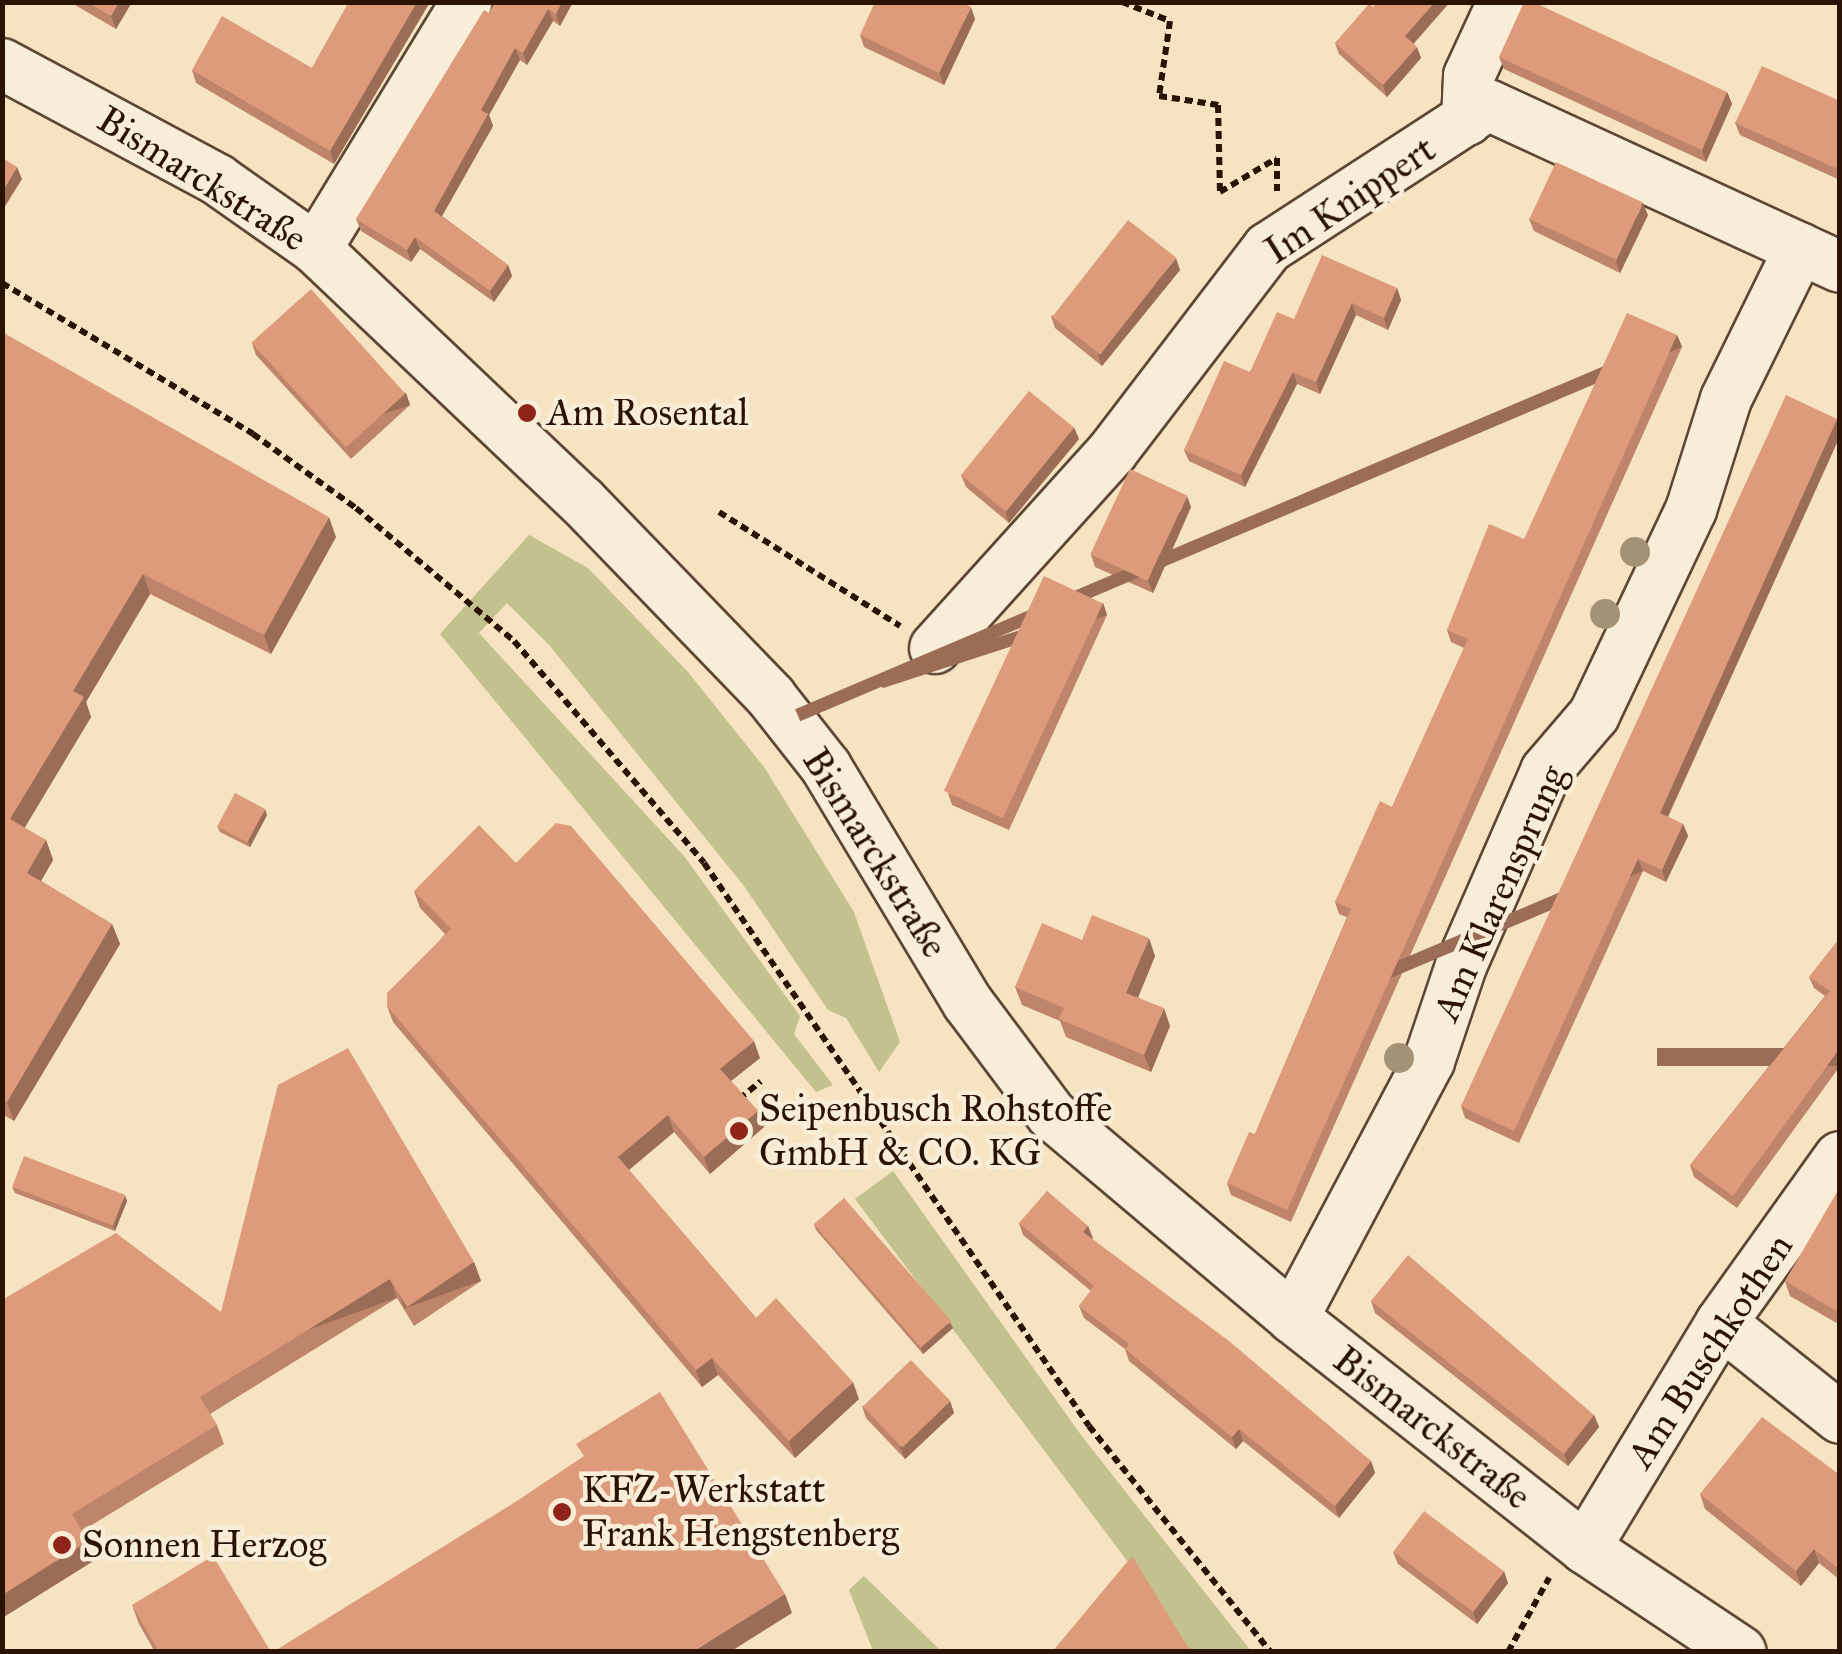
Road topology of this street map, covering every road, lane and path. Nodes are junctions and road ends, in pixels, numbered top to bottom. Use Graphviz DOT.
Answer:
graph roads {
  1 [pos="467,2"];
  2 [pos="1122,2"];
  3 [pos="1503,2"];
  4 [pos="2,64"];
  5 [pos="1467,120"];
  6 [pos="1297,230"];
  7 [pos="316,249"];
  8 [pos="1820,258"];
  9 [pos="2,283"];
  10 [pos="719,512"];
  11 [pos="935,648"];
  12 [pos="761,1081"];
  13 [pos="738,1099"];
  14 [pos="1840,1157"];
  15 [pos="1292,1318"];
  16 [pos="1721,1323"];
  17 [pos="1840,1418"];
  18 [pos="1569,1559"];
  19 [pos="1271,1652"];
  20 [pos="1508,1652"];
  21 [pos="1741,1652"];
  1 -- 7 [label="street"];
  2 -- 6 [label="path"];
  3 -- 5 [label="street"];
  4 -- 7 [label="street, Bismarckstraße"];
  5 -- 6 [label="street, Im Knippert"];
  5 -- 8 [label="street, Im Knippert"];
  6 -- 11 [label="street, Im Knippert"];
  7 -- 15 [label="street, Bismarckstraße"];
  8 -- 15 [label="street, Am Klarensprung"];
  9 -- 19 [label="path"];
  10 -- 11 [label="path"];
  12 -- 13 [label="path"];
  14 -- 16 [label="street, Am Buschkothen"];
  15 -- 18 [label="street, Bismarckstraße"];
  16 -- 17 [label="street"];
  16 -- 18 [label="street, Am Buschkothen"];
  18 -- 20 [label="path"];
  18 -- 21 [label="street, Bismarckstraße"];
}
